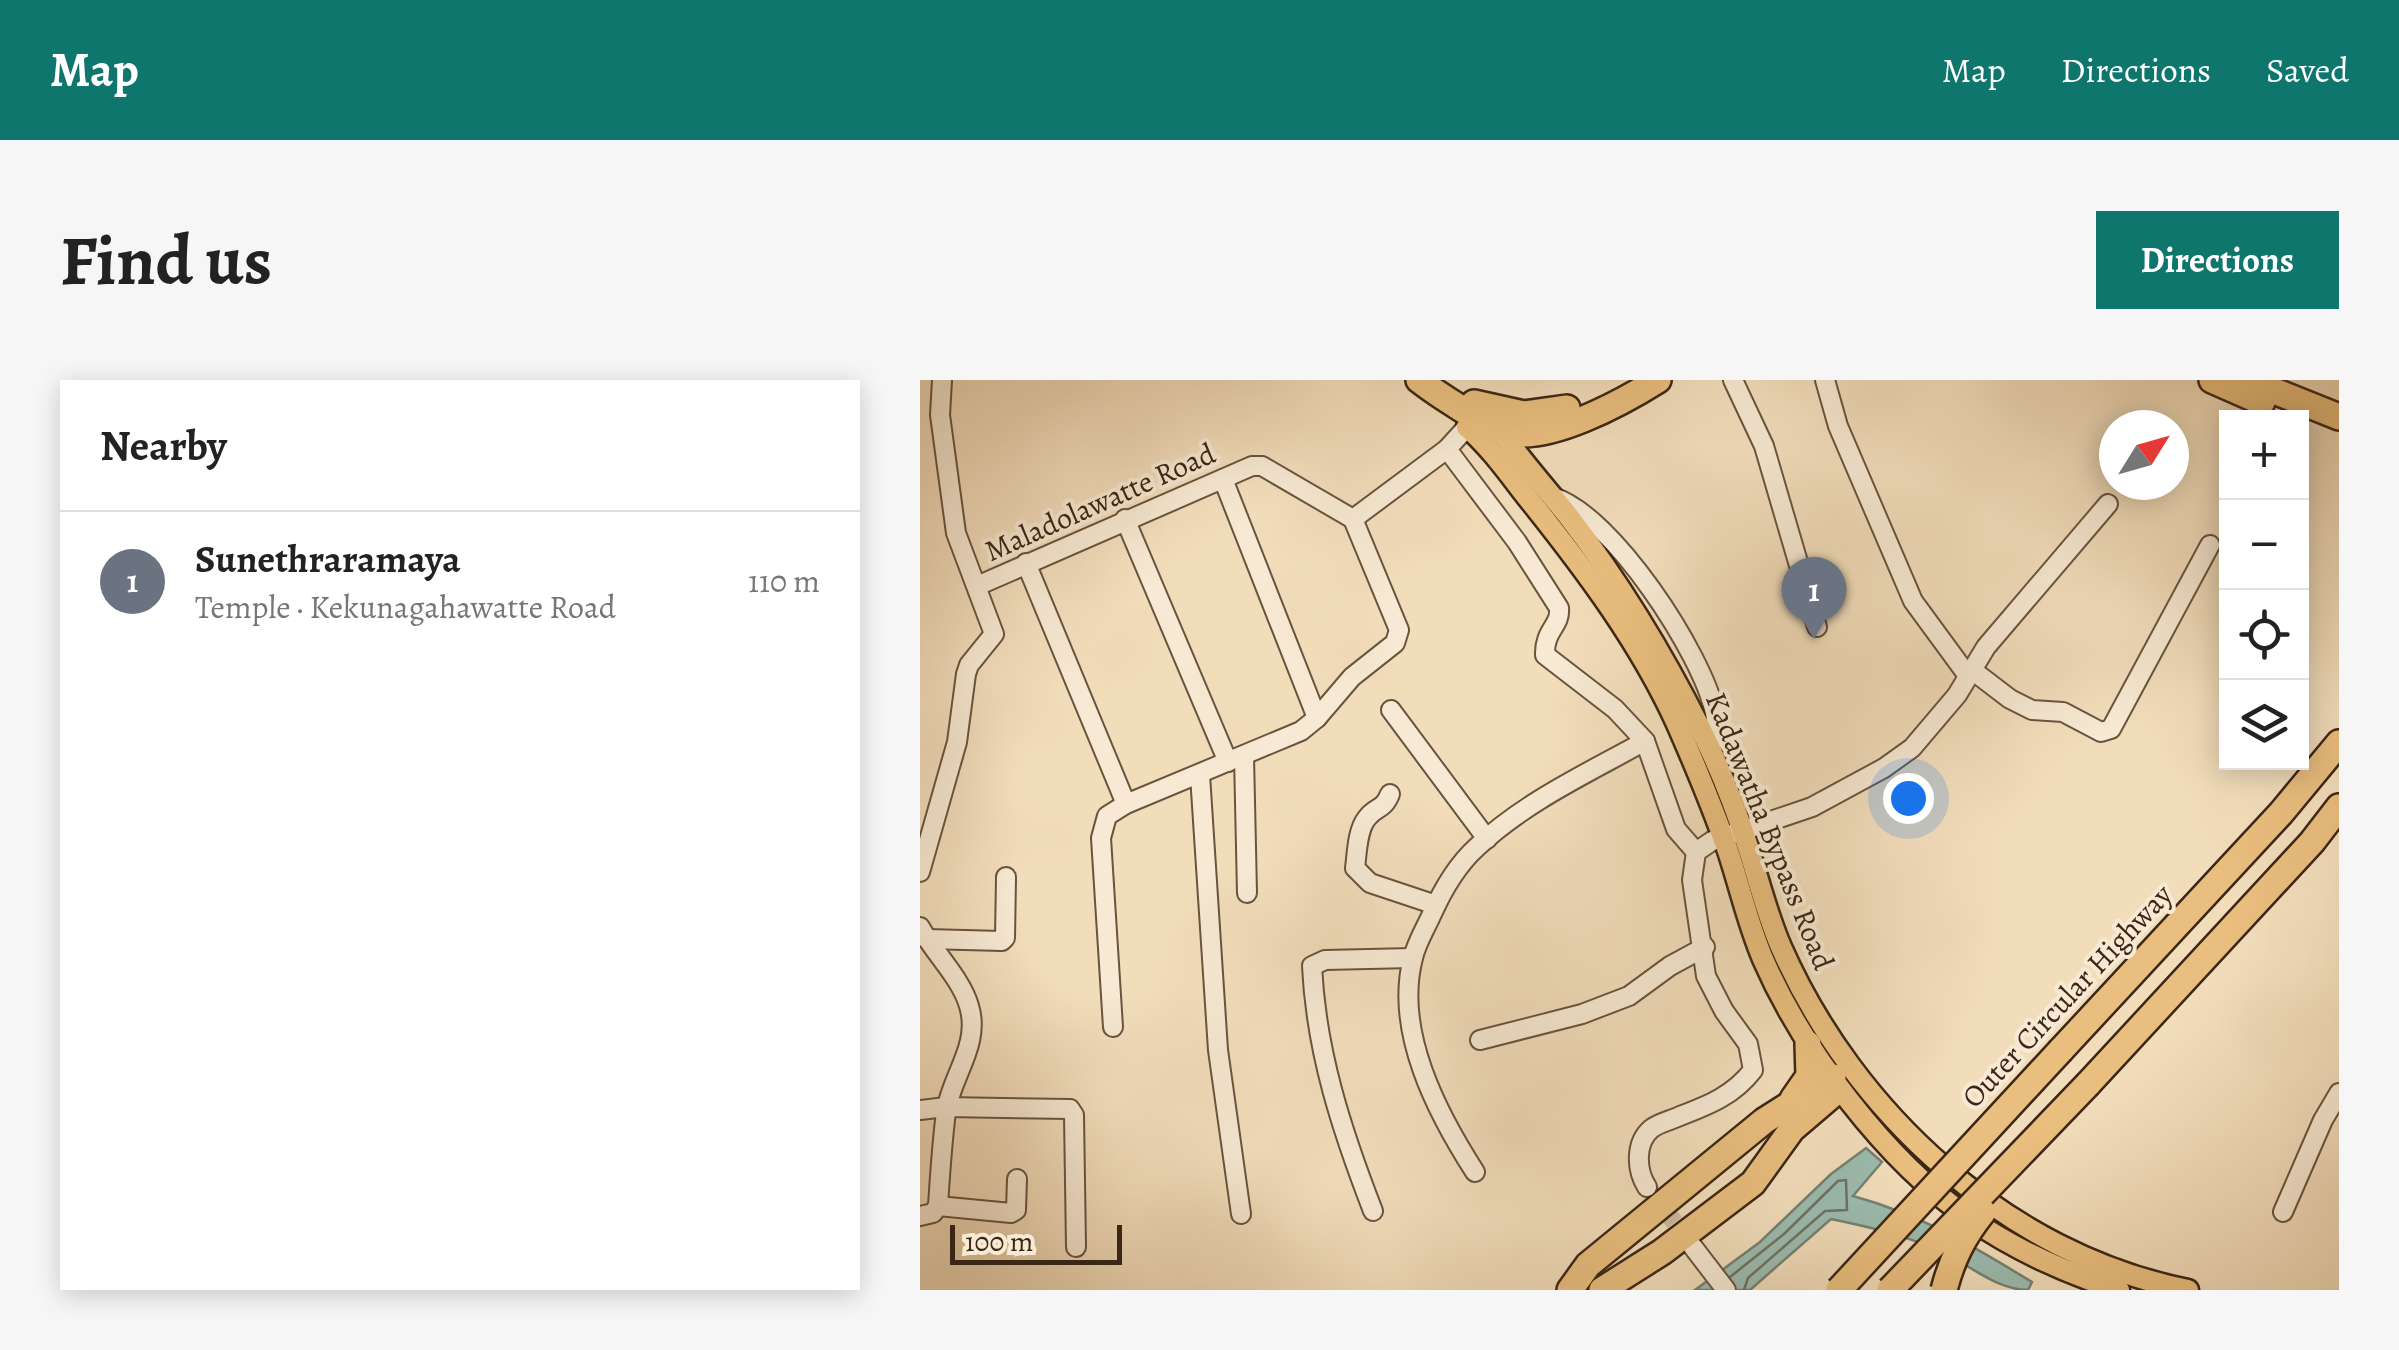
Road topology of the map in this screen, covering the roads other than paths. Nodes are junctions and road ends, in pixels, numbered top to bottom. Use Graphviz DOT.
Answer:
graph roads {
  1 [pos="942,380"];
  2 [pos="1399,380"];
  3 [pos="1419,380"];
  4 [pos="1434,380"];
  5 [pos="1631,380"];
  6 [pos="1658,380"];
  7 [pos="1733,380"];
  8 [pos="1825,380"];
  9 [pos="2212,380"];
  10 [pos="2247,380"];
  11 [pos="2281,410"];
  12 [pos="1524,414"];
  13 [pos="2309,418"];
  14 [pos="2338,419"];
  15 [pos="1467,427"];
  16 [pos="1498,428"];
  17 [pos="1548,429"];
  18 [pos="1447,449"];
  19 [pos="1496,458"];
  20 [pos="1532,471"];
  21 [pos="1222,479"];
  22 [pos="2108,504"];
  23 [pos="1353,518"];
  24 [pos="1124,520"];
  25 [pos="2210,545"];
  26 [pos="1026,563"];
  27 [pos="977,586"];
  28 [pos="1817,627"];
  29 [pos="1970,673"];
  30 [pos="1391,710"];
  31 [pos="1318,718"];
  32 [pos="1645,742"];
  33 [pos="2339,742"];
  34 [pos="1236,759"];
  35 [pos="1200,775"];
  36 [pos="1390,794"];
  37 [pos="1126,804"];
  38 [pos="2339,807"];
  39 [pos="1733,834"];
  40 [pos="1487,840"];
  41 [pos="1696,852"];
  42 [pos="920,872"];
  43 [pos="1006,876"];
  44 [pos="1248,893"];
  45 [pos="1436,905"];
  46 [pos="923,933"];
  47 [pos="1704,947"];
  48 [pos="1412,958"];
  49 [pos="1113,1026"];
  50 [pos="1480,1040"];
  51 [pos="1808,1044"];
  52 [pos="1844,1076"];
  53 [pos="2088,1084"];
  54 [pos="2339,1093"];
  55 [pos="1790,1103"];
  56 [pos="946,1106"];
  57 [pos="920,1110"];
  58 [pos="1474,1172"];
  59 [pos="1016,1179"];
  60 [pos="1647,1187"];
  61 [pos="938,1206"];
  62 [pos="1374,1211"];
  63 [pos="2283,1212"];
  64 [pos="1241,1214"];
  65 [pos="920,1216"];
  66 [pos="1694,1246"];
  67 [pos="1076,1247"];
  68 [pos="1841,1286"];
  69 [pos="1570,1290"];
  70 [pos="1602,1290"];
  71 [pos="1726,1290"];
  72 [pos="1890,1290"];
  73 [pos="1944,1290"];
  74 [pos="2119,1290"];
  75 [pos="2188,1290"];
  1 -- 27 [label="street"];
  2 -- 15 [label="highway"];
  3 -- 16 [label="highway"];
  4 -- 12 [label="highway"];
  5 -- 12 [label="highway"];
  6 -- 17 [label="highway"];
  7 -- 28 [label="street"];
  8 -- 29 [label="street"];
  9 -- 11 [label="highway"];
  10 -- 14 [label="highway"];
  12 -- 16 [label="highway"];
  13 -- 14 [label="highway"];
  15 -- 16 [label="highway"];
  15 -- 18 [label="street"];
  15 -- 19 [label="main road, Kadawatha Bypass Road"];
  16 -- 17 [label="highway"];
  16 -- 19 [label="main road"];
  16 -- 20 [label="main road, Kadawatha Bypass Road"];
  17 -- 20 [label="main road"];
  18 -- 23 [label="street"];
  18 -- 32 [label="street"];
  19 -- 39 [label="main road, Kadawatha Bypass Road"];
  20 -- 39 [label="main road, Kadawatha Bypass Road"];
  21 -- 23 [label="street, Maladolawatte Road"];
  21 -- 24 [label="street, Maladolawatte Road"];
  21 -- 31 [label="street"];
  22 -- 29 [label="street"];
  23 -- 31 [label="street"];
  24 -- 26 [label="street, Maladolawatte Road"];
  24 -- 34 [label="street"];
  25 -- 29 [label="street"];
  26 -- 27 [label="street, Maladolawatte Road"];
  26 -- 37 [label="street"];
  27 -- 42 [label="street"];
  29 -- 39 [label="street"];
  30 -- 40 [label="street"];
  31 -- 34 [label="street"];
  32 -- 40 [label="street"];
  32 -- 41 [label="street"];
  33 -- 68 [label="highway, Outer Circular Highway, bridge"];
  34 -- 35 [label="street"];
  34 -- 44 [label="street"];
  35 -- 37 [label="street"];
  35 -- 64 [label="street"];
  36 -- 45 [label="street"];
  37 -- 49 [label="street"];
  38 -- 53 [label="highway"];
  39 -- 41 [label="street"];
  39 -- 51 [label="main road, Kadawatha Bypass Road"];
  39 -- 52 [label="main road, Kadawatha Bypass Road"];
  40 -- 45 [label="street"];
  41 -- 47 [label="street"];
  43 -- 46 [label="street"];
  45 -- 48 [label="street"];
  46 -- 56 [label="street"];
  47 -- 50 [label="street"];
  47 -- 60 [label="street"];
  48 -- 58 [label="street"];
  48 -- 62 [label="street"];
  51 -- 52 [label="main road, Kadawatha Bypass Road"];
  51 -- 55 [label="highway"];
  52 -- 55 [label="highway"];
  52 -- 70 [label="highway"];
  52 -- 74 [label="main road, Kadawatha Bypass Road"];
  52 -- 75 [label="main road, Kadawatha Bypass Road"];
  53 -- 72 [label="highway, bridge"];
  53 -- 73 [label="highway, bridge"];
  54 -- 63 [label="street"];
  55 -- 69 [label="highway"];
  56 -- 57 [label="street"];
  56 -- 61 [label="street"];
  56 -- 67 [label="street"];
  59 -- 61 [label="street"];
  61 -- 65 [label="street"];
  66 -- 71 [label="street"];
}
